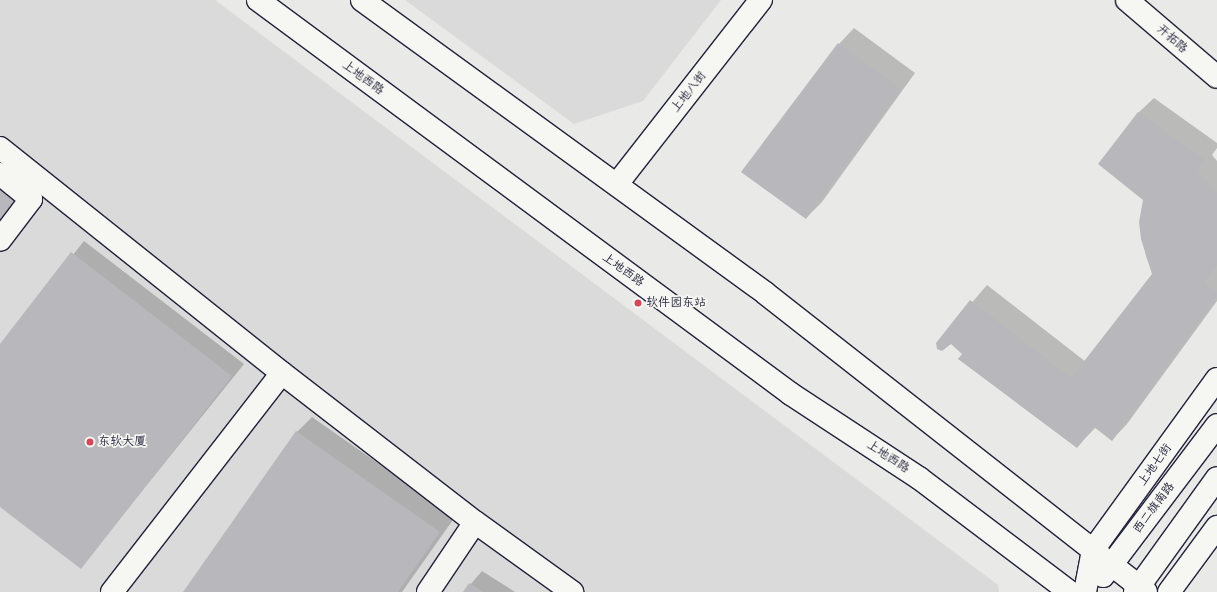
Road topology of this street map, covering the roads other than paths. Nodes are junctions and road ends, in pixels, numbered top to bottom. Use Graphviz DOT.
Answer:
graph roads {
  1 [pos="258,0"];
  2 [pos="362,0"];
  3 [pos="761,0"];
  4 [pos="1129,1"];
  5 [pos="1217,77"];
  6 [pos="0,148"];
  7 [pos="0,174"];
  8 [pos="617,184"];
  9 [pos="0,240"];
  10 [pos="282,373"];
  11 [pos="1217,379"];
  12 [pos="1217,425"];
  13 [pos="1217,478"];
  14 [pos="475,522"];
  15 [pos="1217,527"];
  16 [pos="1093,550"];
  17 [pos="1111,565"];
  18 [pos="1140,590"];
  19 [pos="112,592"];
  20 [pos="428,592"];
  21 [pos="572,592"];
  22 [pos="1070,592"];
  23 [pos="1085,592"];
  24 [pos="1091,592"];
  25 [pos="1169,592"];
  1 -- 22 [label="main road, 上地西路"];
  2 -- 8 [label="main road"];
  3 -- 8 [label="main road, 上地八街"];
  4 -- 5 [label="main road, 开拓路"];
  6 -- 10 [label="main road"];
  7 -- 9 [label="main road"];
  8 -- 16 [label="main road"];
  10 -- 14 [label="main road"];
  10 -- 19 [label="main road"];
  11 -- 16 [label="main road, 上地七街"];
  12 -- 17 [label="main road, 西二旗南路"];
  13 -- 18 [label="main road"];
  14 -- 20 [label="main road"];
  14 -- 21 [label="main road"];
  15 -- 25 [label="main road"];
  16 -- 17 [label="main road"];
  16 -- 23 [label="main road"];
  17 -- 18 [label="main road"];
  17 -- 24 [label="main road, 西二旗南路"];
}
